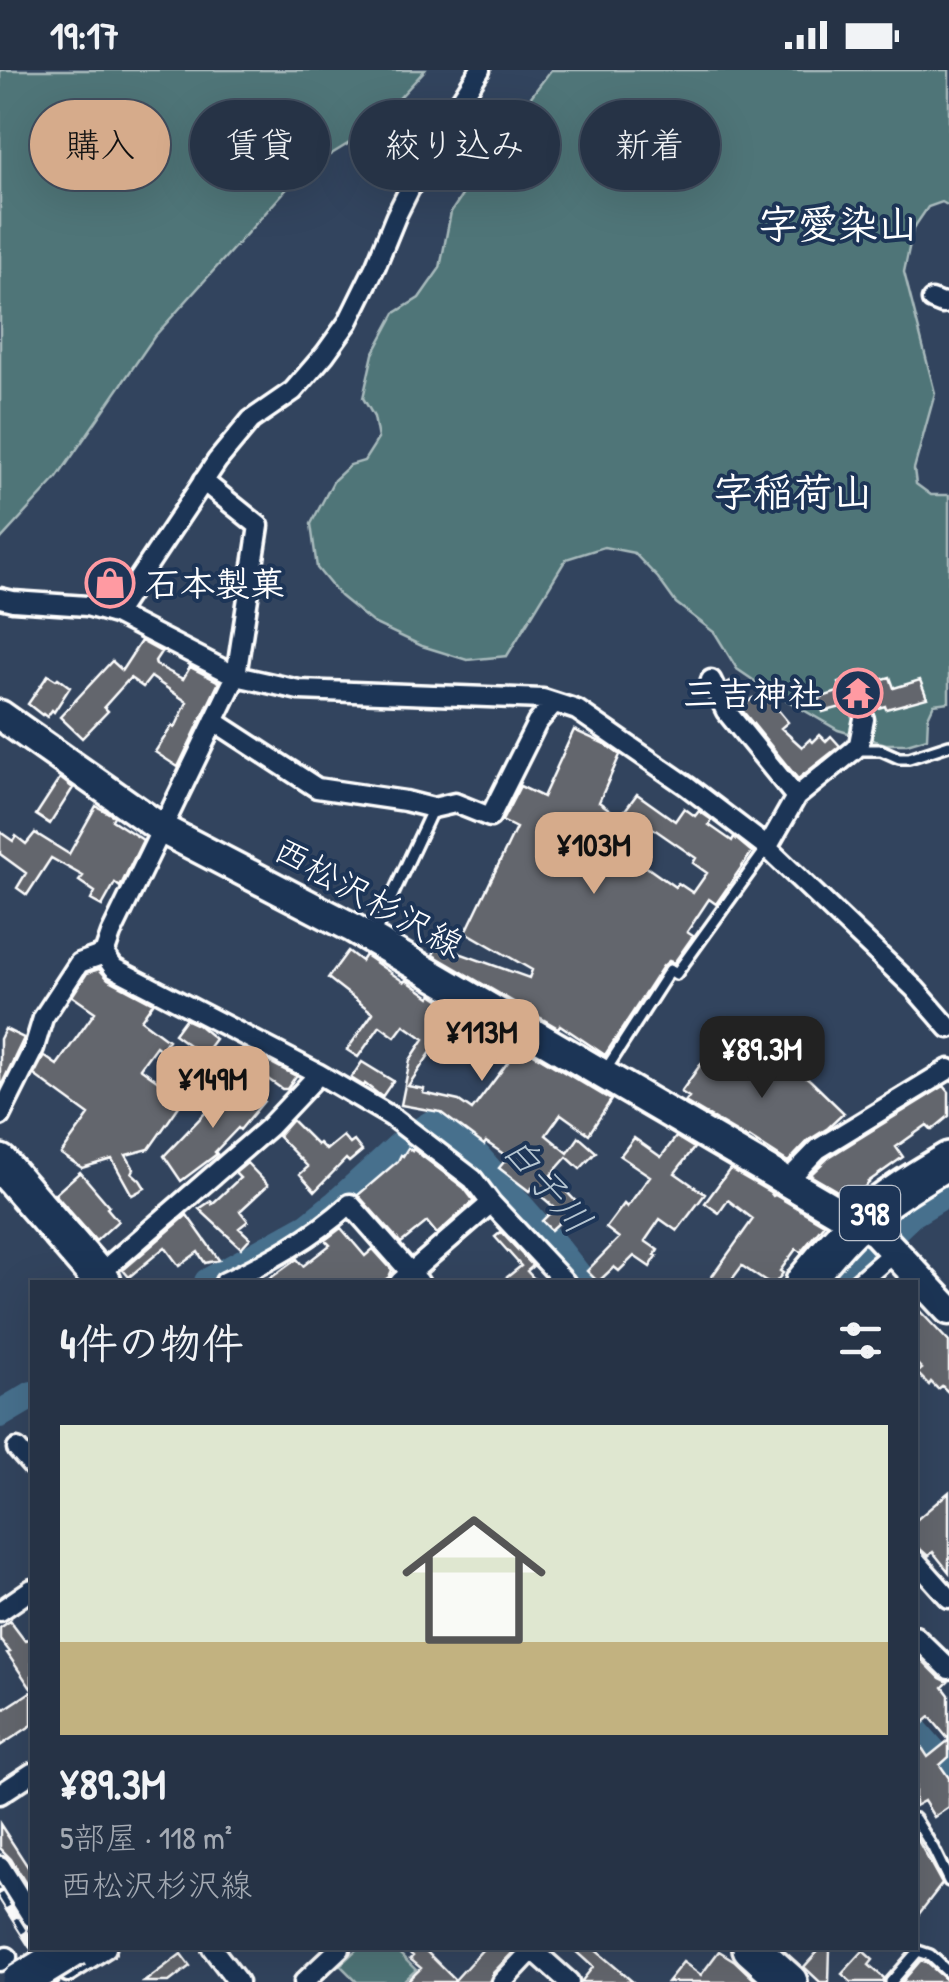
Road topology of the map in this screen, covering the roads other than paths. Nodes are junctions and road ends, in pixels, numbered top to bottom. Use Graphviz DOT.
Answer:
graph roads {
  1 [pos="480,70"];
  2 [pos="203,481"];
  3 [pos="0,598"];
  4 [pos="114,614"];
  5 [pos="236,676"];
  6 [pos="712,680"];
  7 [pos="554,703"];
  8 [pos="0,715"];
  9 [pos="864,719"];
  10 [pos="214,722"];
  11 [pos="949,745"];
  12 [pos="854,750"];
  13 [pos="796,797"];
  14 [pos="433,808"];
  15 [pos="162,829"];
  16 [pos="766,848"];
  17 [pos="372,939"];
  18 [pos="104,954"];
  19 [pos="949,1028"];
  20 [pos="949,1069"];
  21 [pos="604,1073"];
  22 [pos="319,1074"];
  23 [pos="0,1116"];
  24 [pos="949,1160"];
  25 [pos="2,1170"];
  26 [pos="787,1181"];
  27 [pos="491,1202"];
  28 [pos="880,1238"];
  29 [pos="100,1279"];
  30 [pos="410,1279"];
  31 [pos="228,1280"];
  32 [pos="562,1280"];
  33 [pos="806,1280"];
  34 [pos="860,1280"];
  35 [pos="949,1310"];
  36 [pos="17,1449"];
  37 [pos="30,1464"];
  38 [pos="918,1563"];
  39 [pos="30,1590"];
  40 [pos="949,1598"];
  41 [pos="0,1612"];
  42 [pos="918,1639"];
  43 [pos="949,1669"];
  44 [pos="30,1774"];
  45 [pos="0,1794"];
  46 [pos="918,1825"];
  47 [pos="0,1866"];
  48 [pos="949,1881"];
  49 [pos="30,1913"];
  50 [pos="102,1950"];
  51 [pos="214,1950"];
  52 [pos="338,1950"];
  53 [pos="531,1950"];
  54 [pos="535,1950"];
  55 [pos="753,1950"];
  56 [pos="9,1967"];
  57 [pos="72,1967"];
  58 [pos="949,1973"];
  59 [pos="238,1982"];
  60 [pos="304,1982"];
  61 [pos="502,1982"];
  62 [pos="569,1982"];
  63 [pos="789,1982"];
  64 [pos="891,1982"];
  1 -- 2 [label="street"];
  2 -- 4 [label="street"];
  2 -- 5 [label="street"];
  3 -- 4 [label="street"];
  4 -- 5 [label="street"];
  5 -- 7 [label="street"];
  5 -- 10 [label="street"];
  6 -- 13 [label="street"];
  7 -- 14 [label="street"];
  7 -- 16 [label="street"];
  8 -- 15 [label="main road, 西松沢杉沢線"];
  9 -- 12 [label="street"];
  10 -- 14 [label="street"];
  10 -- 15 [label="street"];
  11 -- 12 [label="lane"];
  12 -- 13 [label="street"];
  13 -- 16 [label="street"];
  14 -- 17 [label="lane"];
  15 -- 17 [label="main road, 西松沢杉沢線"];
  15 -- 18 [label="street"];
  16 -- 19 [label="street"];
  16 -- 21 [label="lane"];
  17 -- 21 [label="main road, 西松沢杉沢線"];
  18 -- 22 [label="street"];
  18 -- 23 [label="street"];
  20 -- 26 [label="street"];
  21 -- 26 [label="main road, 西松沢杉沢線"];
  22 -- 27 [label="street"];
  22 -- 29 [label="street"];
  24 -- 28 [label="highway, 398"];
  25 -- 29 [label="highway"];
  26 -- 28 [label="main road, 西松沢杉沢線"];
  27 -- 30 [label="street"];
  27 -- 32 [label="street"];
  28 -- 33 [label="highway, 398"];
  28 -- 34 [label="street"];
  28 -- 35 [label="main road, 西松沢杉沢線"];
  30 -- 31 [label="street"];
  36 -- 37 [label="street"];
  38 -- 40 [label="street"];
  39 -- 41 [label="street"];
  42 -- 43 [label="street"];
  44 -- 45 [label="street"];
  46 -- 48 [label="lane"];
  47 -- 49 [label="street"];
  50 -- 57 [label="street"];
  51 -- 59 [label="street"];
  52 -- 60 [label="street"];
  53 -- 61 [label="street"];
  54 -- 62 [label="street"];
  55 -- 63 [label="highway"];
  56 -- 57 [label="highway, bridge"];
  58 -- 64 [label="lane"];
}
